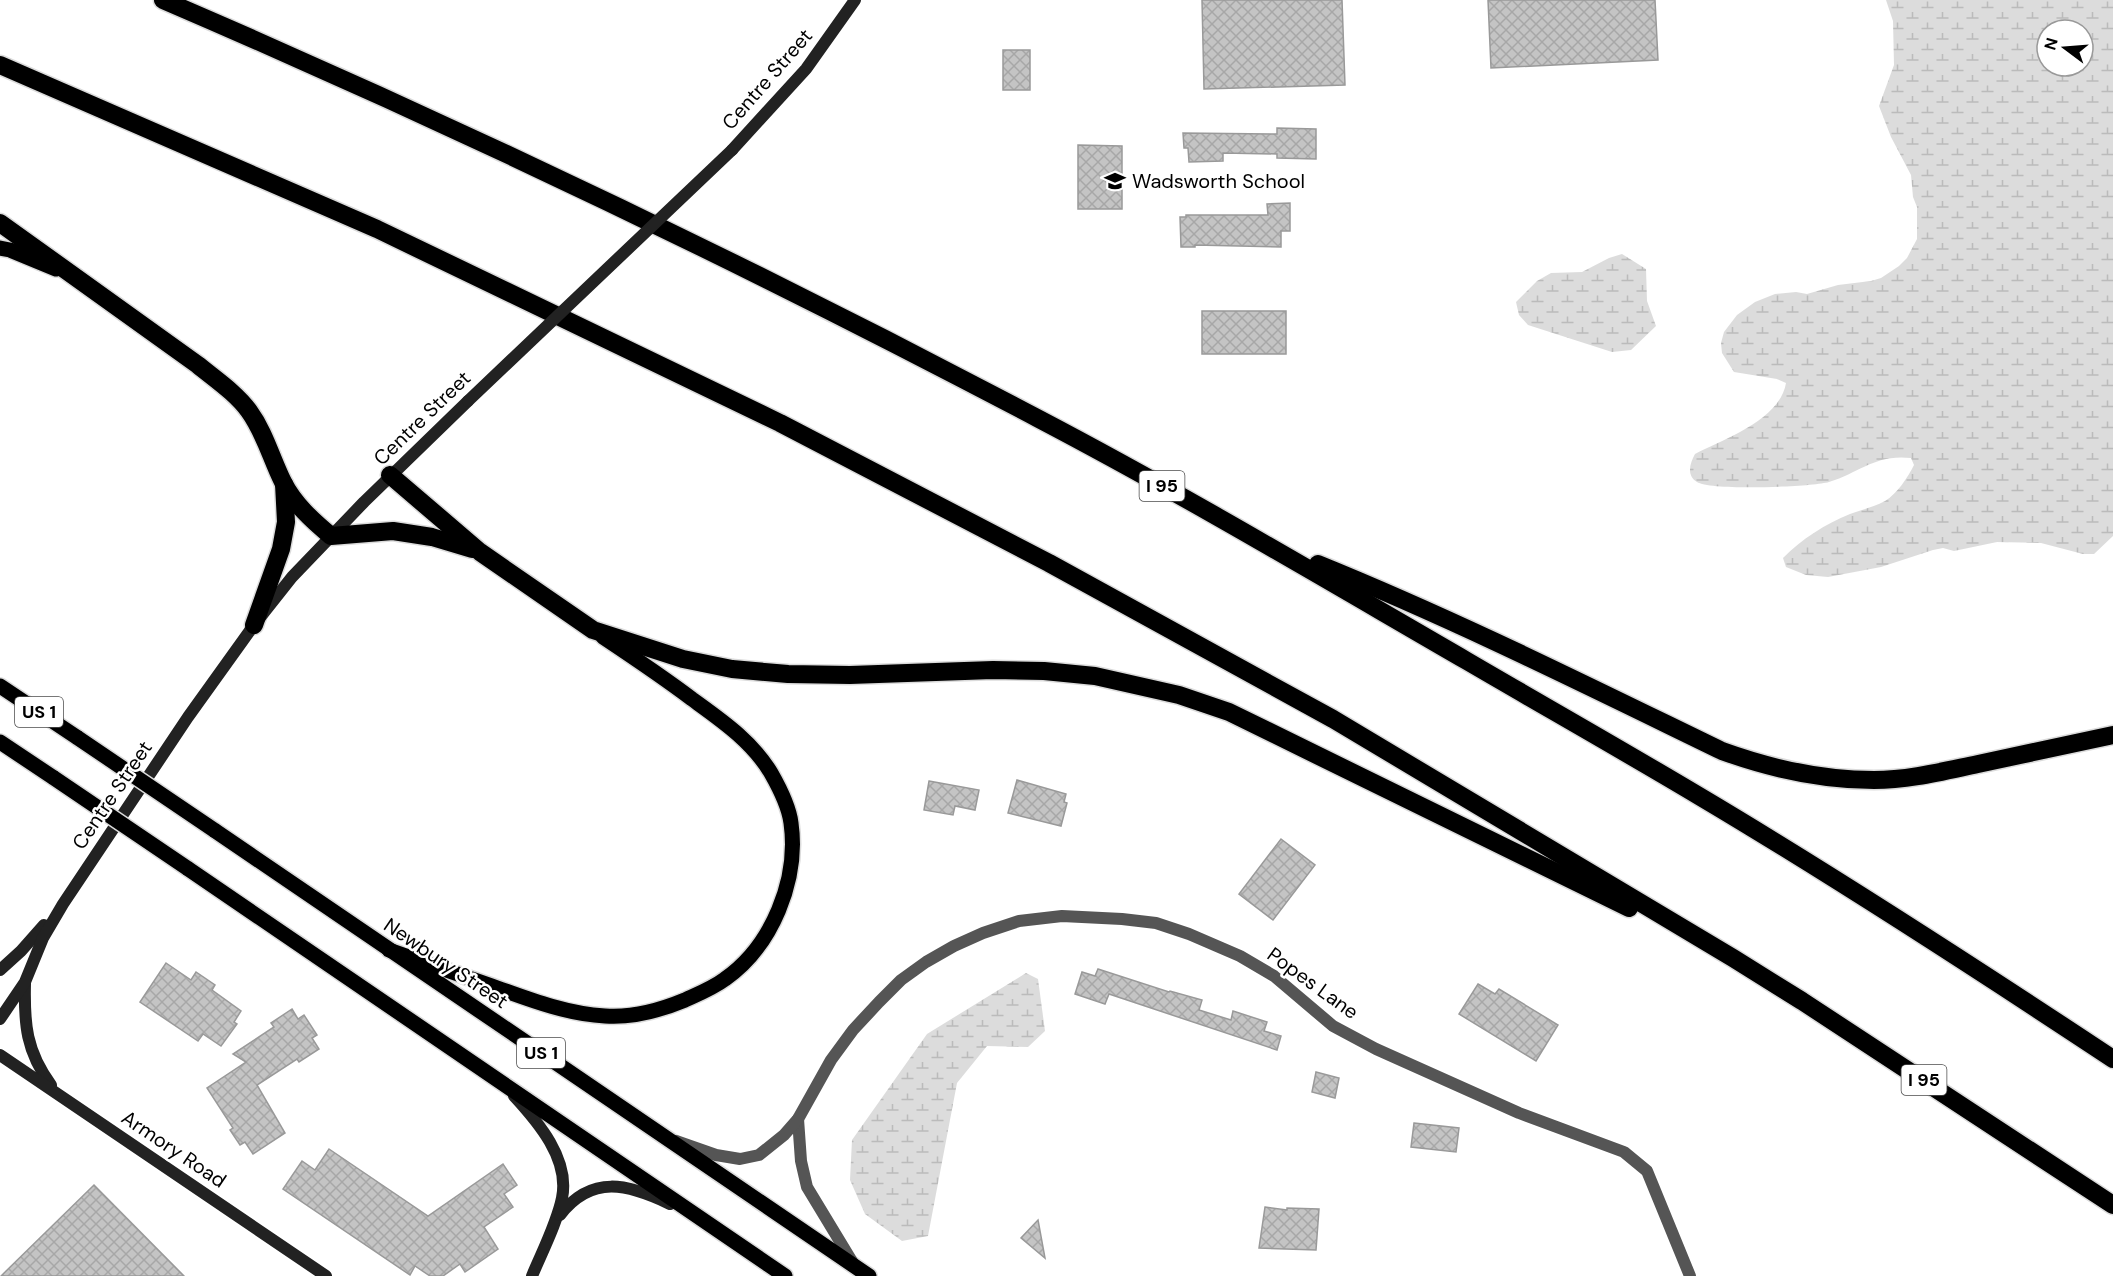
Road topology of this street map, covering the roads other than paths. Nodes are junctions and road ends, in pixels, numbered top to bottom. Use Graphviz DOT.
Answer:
graph roads {
  1 [pos="163,0"];
  2 [pos="855,0"];
  3 [pos="0,65"];
  4 [pos="0,223"];
  5 [pos="0,248"];
  6 [pos="71,275"];
  7 [pos="390,475"];
  8 [pos="284,484"];
  9 [pos="331,536"];
  10 [pos="1255,538"];
  11 [pos="480,552"];
  12 [pos="254,625"];
  13 [pos="593,630"];
  14 [pos="0,686"];
  15 [pos="2113,735"];
  16 [pos="0,742"];
  17 [pos="63,904"];
  18 [pos="389,950"];
  19 [pos="1733,958"];
  20 [pos="0,970"];
  21 [pos="25,982"];
  22 [pos="0,1019"];
  23 [pos="0,1055"];
  24 [pos="2113,1059"];
  25 [pos="506,1086"];
  26 [pos="57,1094"];
  27 [pos="798,1119"];
  28 [pos="666,1138"];
  29 [pos="2113,1205"];
  30 [pos="701,1218"];
  31 [pos="552,1226"];
  32 [pos="862,1272"];
  33 [pos="533,1273"];
  34 [pos="326,1276"];
  35 [pos="785,1276"];
  36 [pos="1690,1276"];
  1 -- 10 [label="highway, I 95"];
  2 -- 7 [label="main road, Centre Street, bridge"];
  3 -- 19 [label="highway, I 95"];
  4 -- 6 [label="highway"];
  5 -- 6 [label="main road"];
  6 -- 8 [label="highway"];
  7 -- 9 [label="main road, Centre Street"];
  7 -- 11 [label="highway"];
  8 -- 9 [label="highway"];
  8 -- 12 [label="highway"];
  9 -- 11 [label="highway"];
  9 -- 12 [label="main road, Centre Street"];
  10 -- 15 [label="highway"];
  10 -- 24 [label="highway, I 95"];
  11 -- 13 [label="highway"];
  12 -- 17 [label="main road, Centre Street"];
  13 -- 18 [label="main road"];
  13 -- 19 [label="highway"];
  14 -- 18 [label="main road, Newbury Street / US 1, bridge"];
  16 -- 25 [label="main road, US 1, bridge"];
  17 -- 20 [label="main road, Centre Street"];
  17 -- 21 [label="main road, Centre Street"];
  18 -- 28 [label="main road, Newbury Street / US 1"];
  19 -- 29 [label="highway, I 95"];
  21 -- 22 [label="main road, Centre Street"];
  21 -- 26 [label="main road"];
  23 -- 26 [label="main road, Armory Road"];
  25 -- 30 [label="main road, US 1"];
  25 -- 31 [label="main road"];
  26 -- 34 [label="main road, Armory Road"];
  27 -- 28 [label="street, Popes Lane"];
  27 -- 32 [label="street"];
  27 -- 36 [label="street, Popes Lane"];
  28 -- 32 [label="main road, Newbury Street / US 1"];
  30 -- 31 [label="main road"];
  30 -- 35 [label="main road, US 1"];
  31 -- 33 [label="main road"];
}
